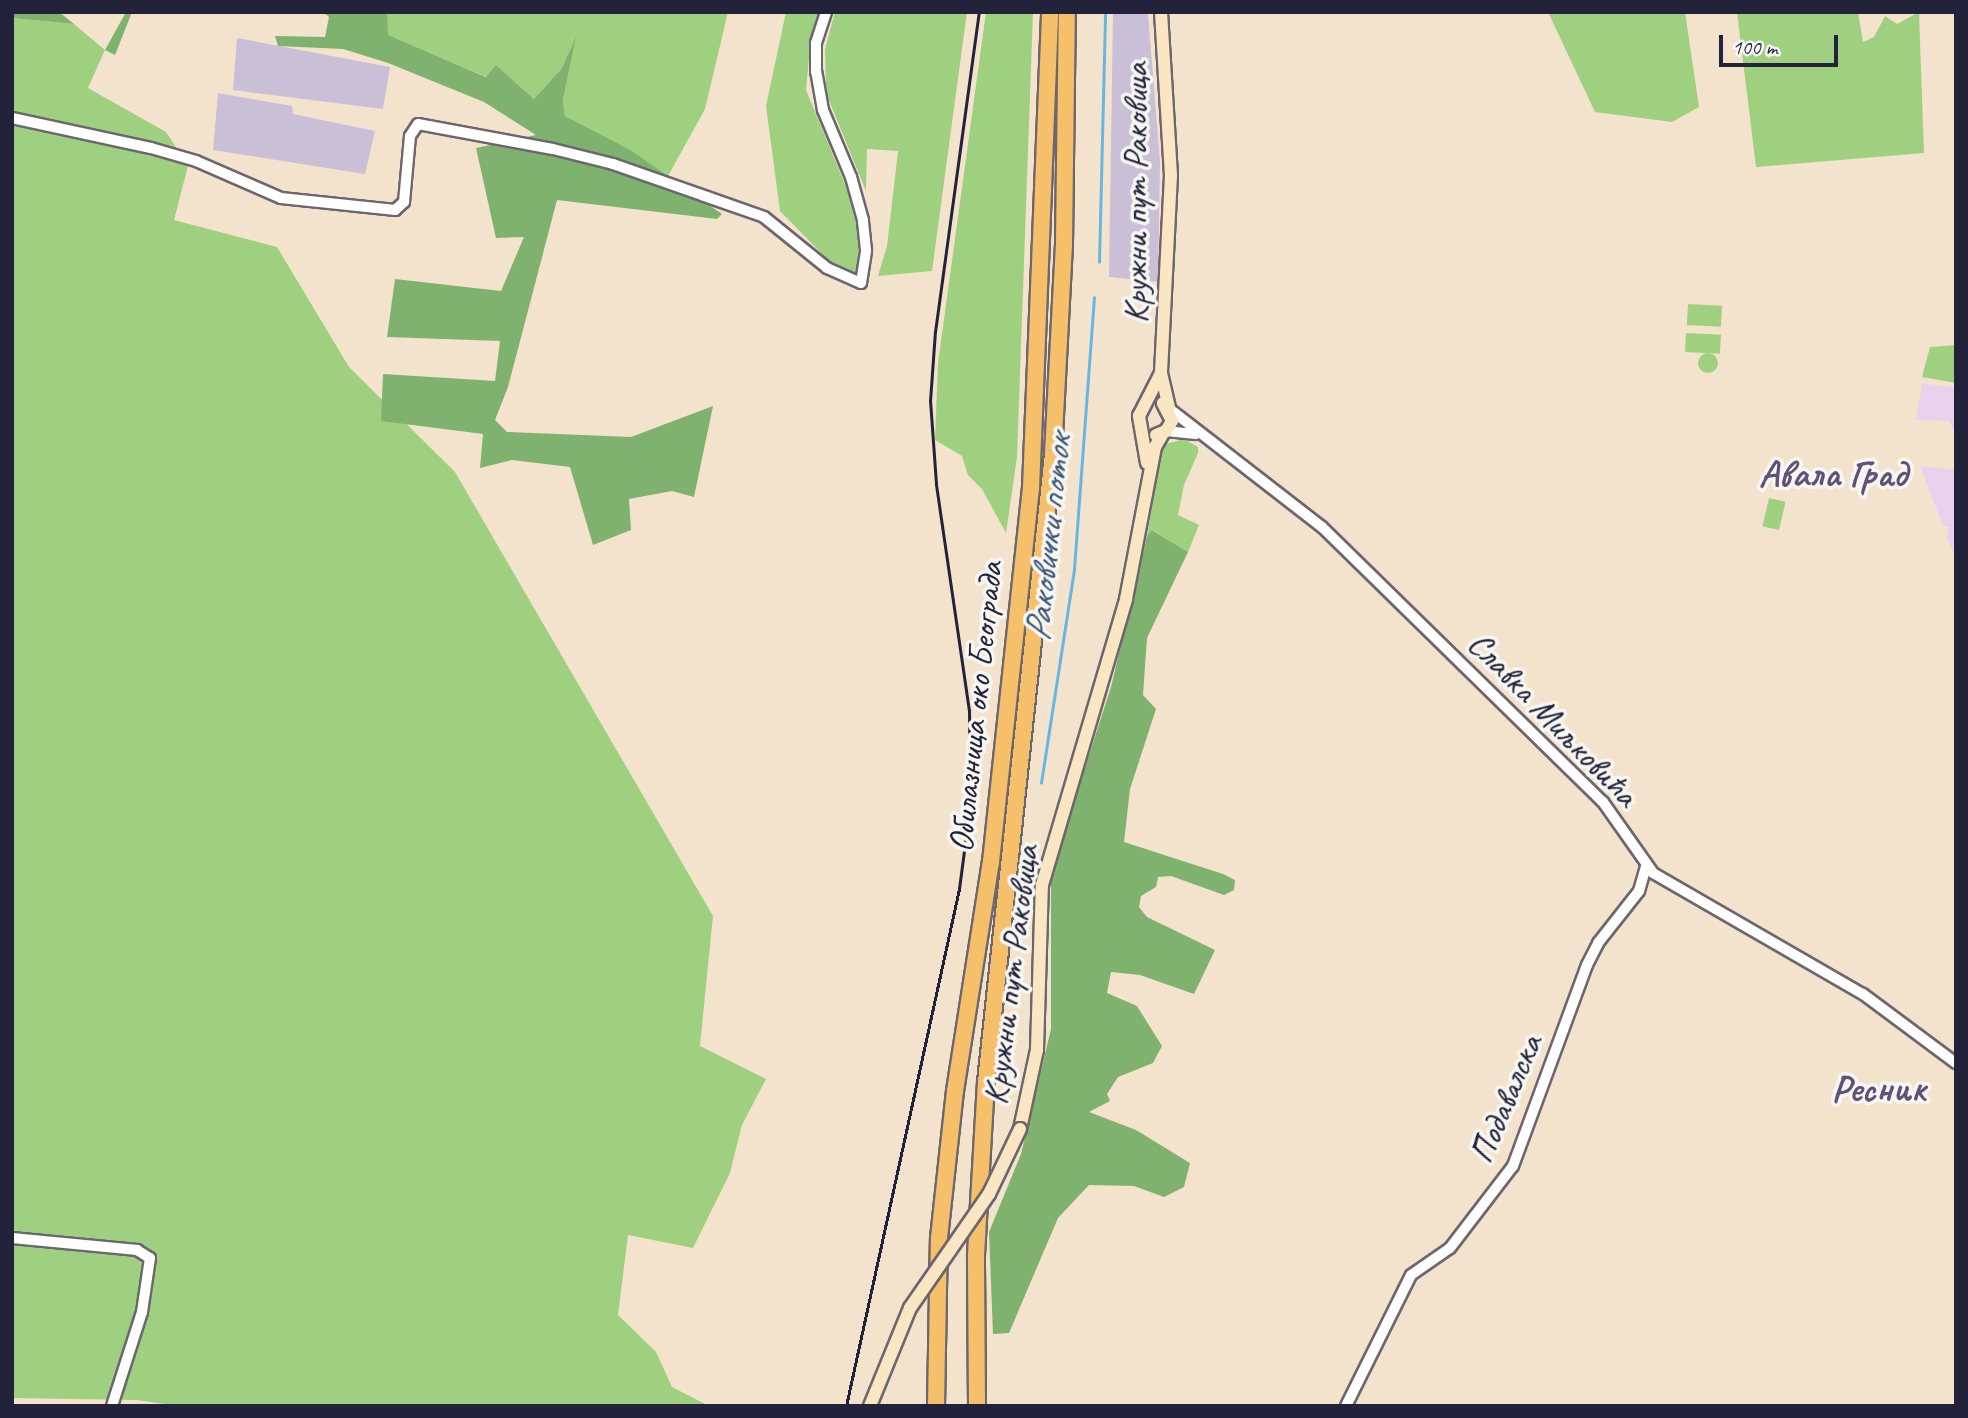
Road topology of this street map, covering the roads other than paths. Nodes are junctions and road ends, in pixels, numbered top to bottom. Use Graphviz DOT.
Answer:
graph roads {
  1 [pos="826,12"];
  2 [pos="1050,12"];
  3 [pos="1067,12"];
  4 [pos="1161,12"];
  5 [pos="12,118"];
  6 [pos="1161,373"];
  7 [pos="1146,404"];
  8 [pos="1170,409"];
  9 [pos="1143,429"];
  10 [pos="1165,432"];
  11 [pos="1196,434"];
  12 [pos="1149,481"];
  13 [pos="1646,867"];
  14 [pos="1956,1063"];
  15 [pos="12,1238"];
  16 [pos="112,1406"];
  17 [pos="870,1406"];
  18 [pos="936,1406"];
  19 [pos="977,1406"];
  20 [pos="1346,1406"];
  1 -- 5 [label="street"];
  2 -- 18 [label="highway, Обилазница око Београда"];
  3 -- 19 [label="highway, Обилазница око Београда"];
  4 -- 6 [label="main road, Кружни пут Раковица"];
  6 -- 7 [label="main road, Кружни пут Раковица"];
  6 -- 8 [label="main road, Кружни пут Раковица"];
  7 -- 8 [label="main road"];
  7 -- 9 [label="main road"];
  8 -- 10 [label="main road"];
  8 -- 11 [label="street, Славка Миљковића"];
  9 -- 10 [label="main road"];
  9 -- 12 [label="main road, Кружни пут Раковица"];
  10 -- 11 [label="street"];
  10 -- 12 [label="main road, Кружни пут Раковица"];
  11 -- 13 [label="street, Славка Миљковића"];
  12 -- 17 [label="main road, Кружни пут Раковица, bridge"];
  13 -- 14 [label="street, Славка Миљковића"];
  13 -- 20 [label="street, Подавалска"];
  15 -- 16 [label="street"];
}
